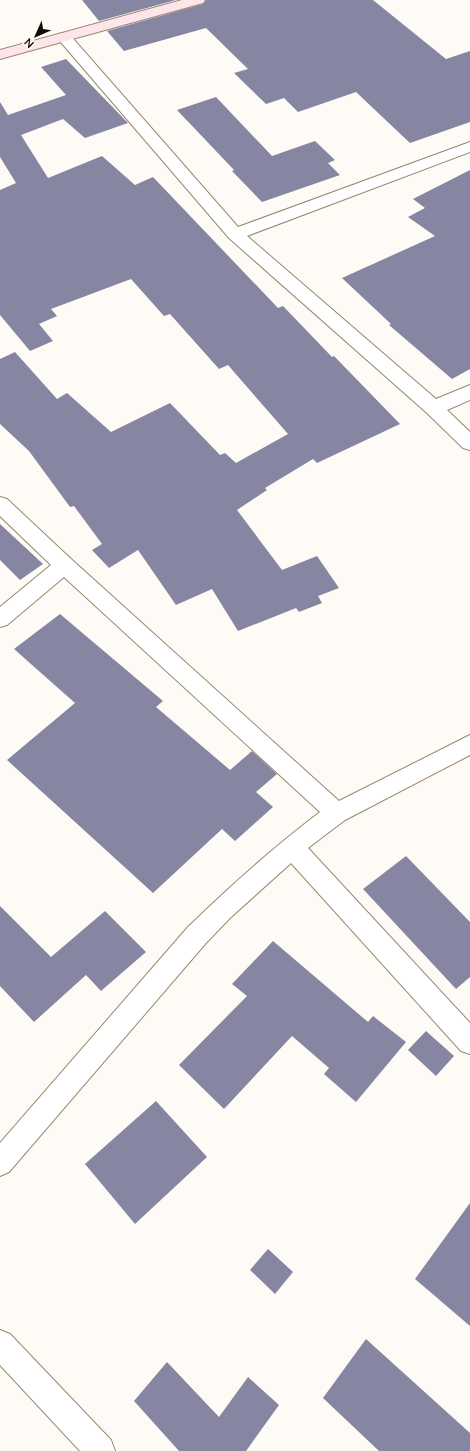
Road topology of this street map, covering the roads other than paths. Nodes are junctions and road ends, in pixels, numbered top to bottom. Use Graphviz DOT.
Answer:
graph roads {
  1 [pos="198,0"];
  2 [pos="64,37"];
  3 [pos="0,56"];
  4 [pos="470,147"];
  5 [pos="235,234"];
  6 [pos="470,392"];
  7 [pos="434,408"];
  8 [pos="470,443"];
  9 [pos="0,504"];
  10 [pos="64,565"];
  11 [pos="0,619"];
  12 [pos="470,744"];
  13 [pos="337,813"];
  14 [pos="292,847"];
  15 [pos="470,1042"];
  16 [pos="0,1163"];
  17 [pos="0,1344"];
  18 [pos="100,1451"];
  1 -- 2 [label="street"];
  2 -- 3 [label="street"];
  2 -- 5 [label="street"];
  4 -- 5 [label="street"];
  5 -- 7 [label="street"];
  6 -- 7 [label="street"];
  7 -- 8 [label="street"];
  9 -- 10 [label="street"];
  10 -- 11 [label="street"];
  10 -- 13 [label="street"];
  12 -- 13 [label="street"];
  13 -- 14 [label="street"];
  14 -- 15 [label="street"];
  14 -- 16 [label="street"];
  17 -- 18 [label="street"];
}
